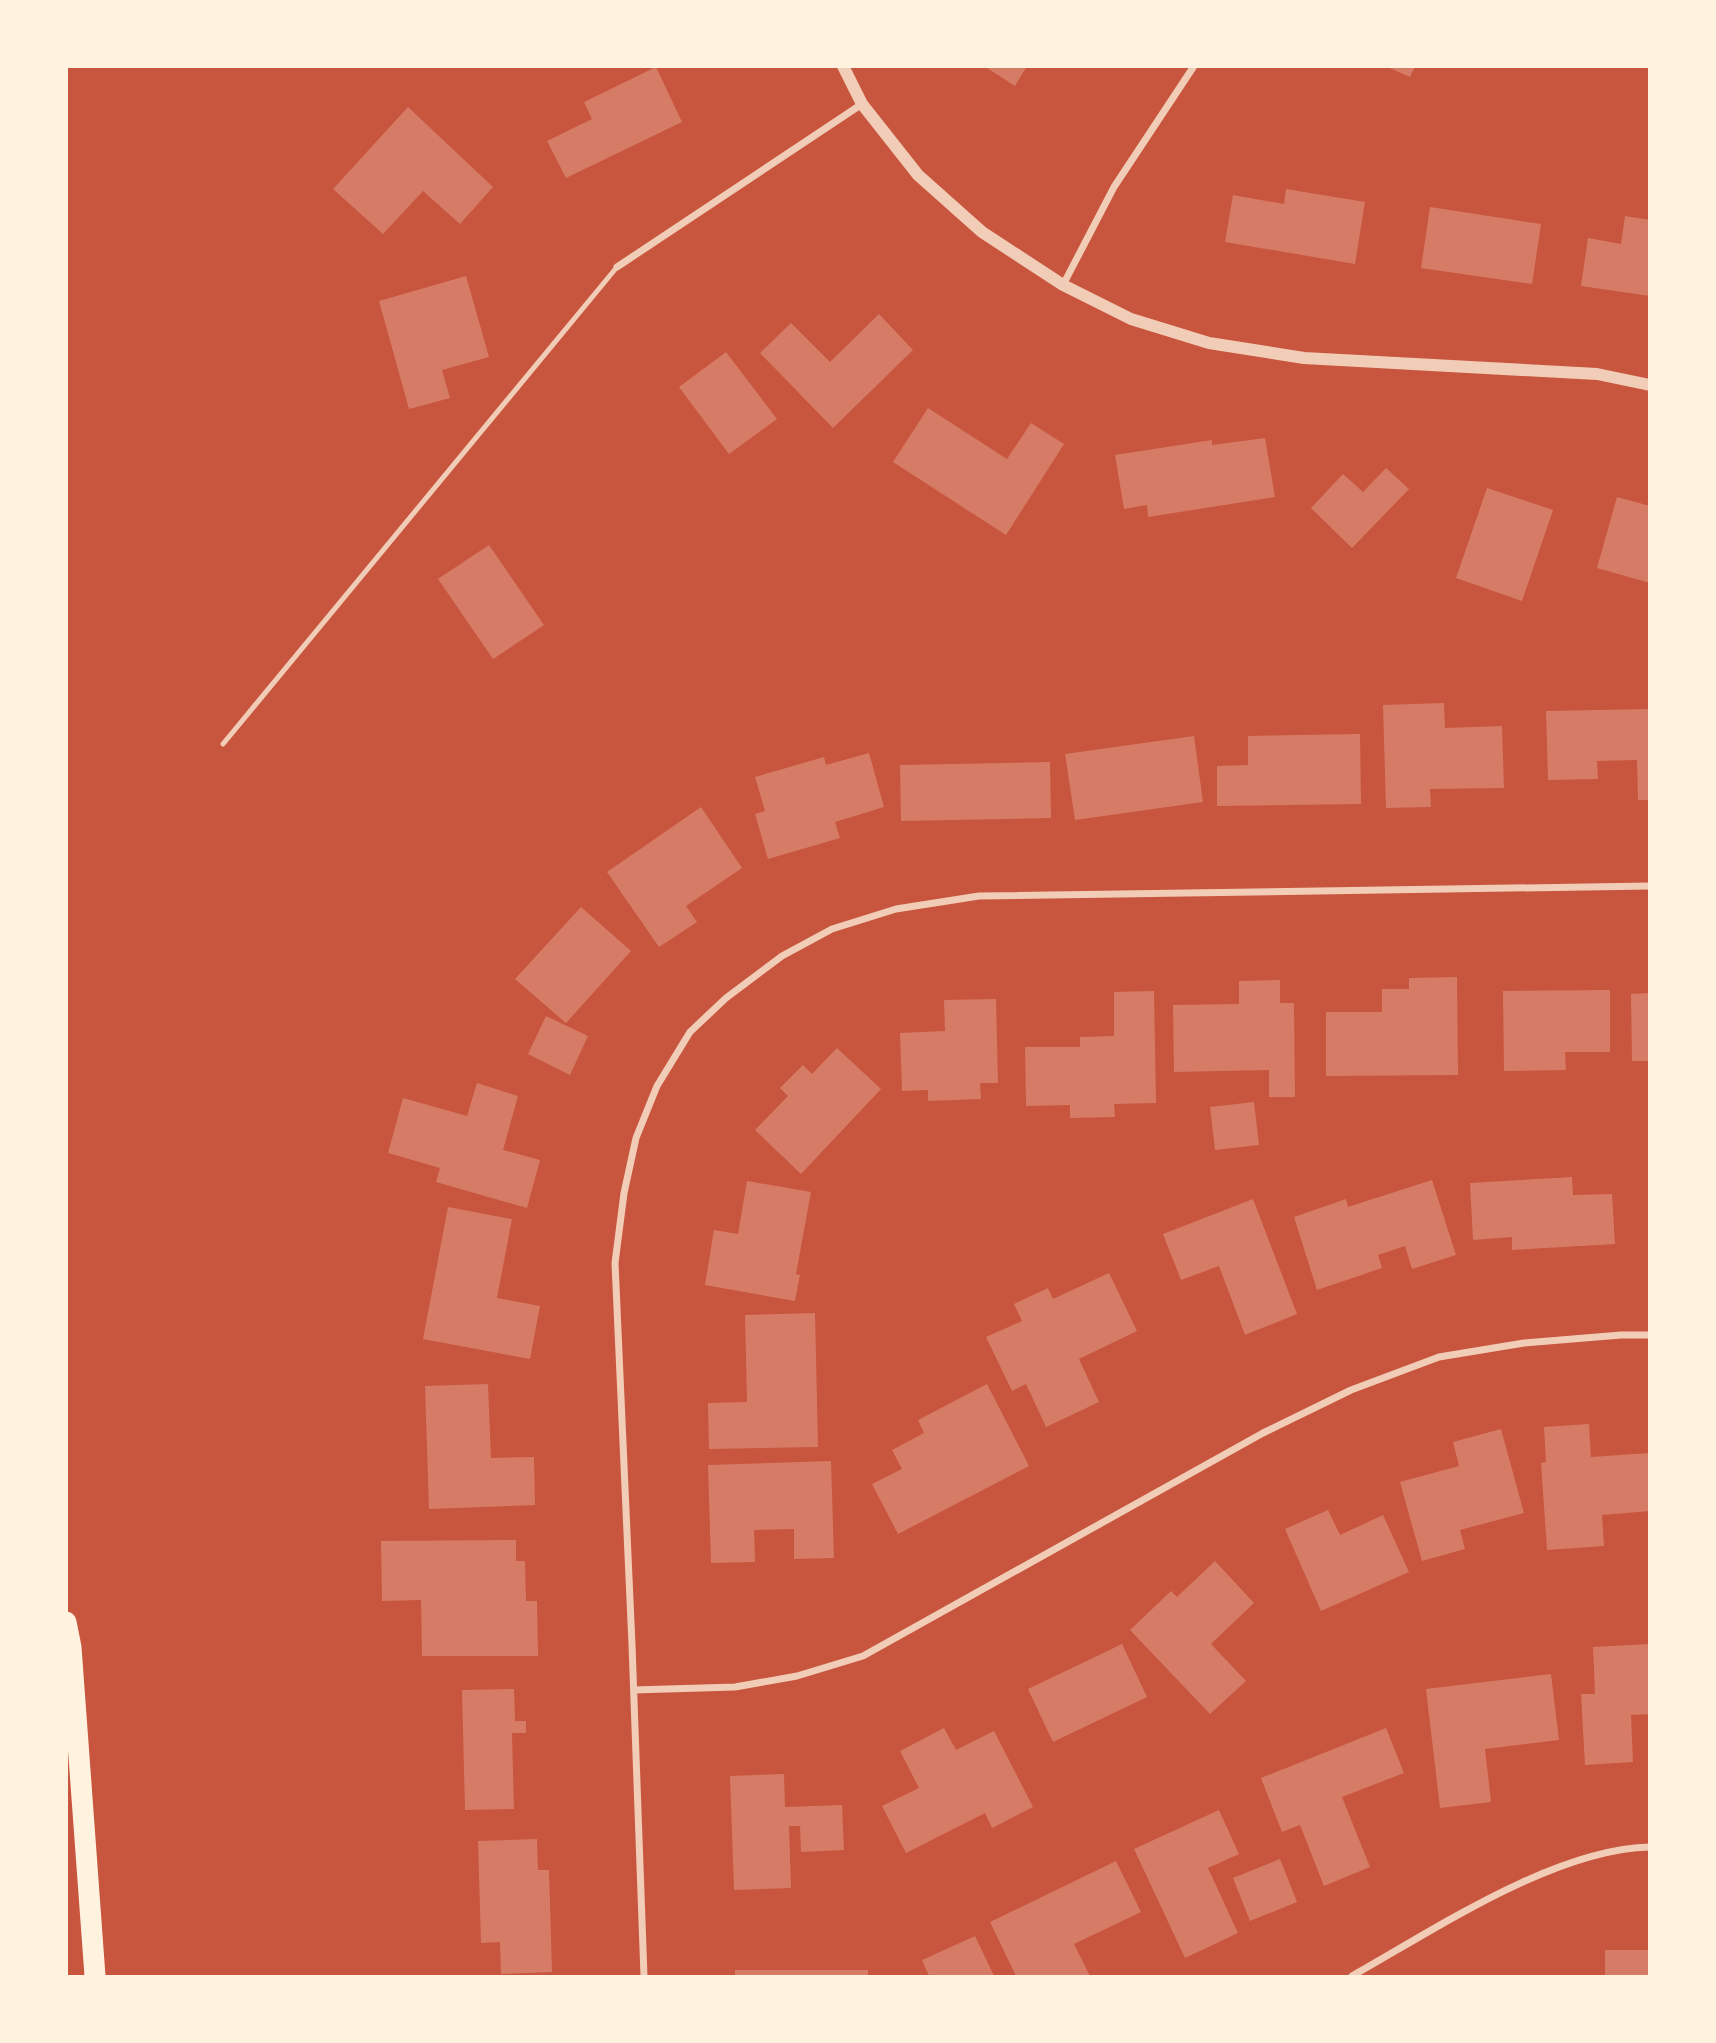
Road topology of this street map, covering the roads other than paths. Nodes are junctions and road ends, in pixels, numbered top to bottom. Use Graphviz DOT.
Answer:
graph roads {
  1 [pos="843,66"];
  2 [pos="1194,66"];
  3 [pos="862,104"];
  4 [pos="617,267"];
  5 [pos="1062,285"];
  6 [pos="1650,385"];
  7 [pos="223,744"];
  8 [pos="1650,886"];
  9 [pos="1650,1335"];
  10 [pos="66,1622"];
  11 [pos="634,1690"];
  12 [pos="1650,1847"];
  13 [pos="95,1976"];
  14 [pos="643,1976"];
  15 [pos="1352,1976"];
  1 -- 3 [label="street"];
  2 -- 5 [label="street"];
  3 -- 4 [label="street"];
  3 -- 5 [label="street"];
  4 -- 7 [label="lane"];
  5 -- 6 [label="street"];
  8 -- 11 [label="street"];
  9 -- 11 [label="street"];
  10 -- 13 [label="highway"];
  11 -- 14 [label="street"];
  12 -- 15 [label="street"];
}
